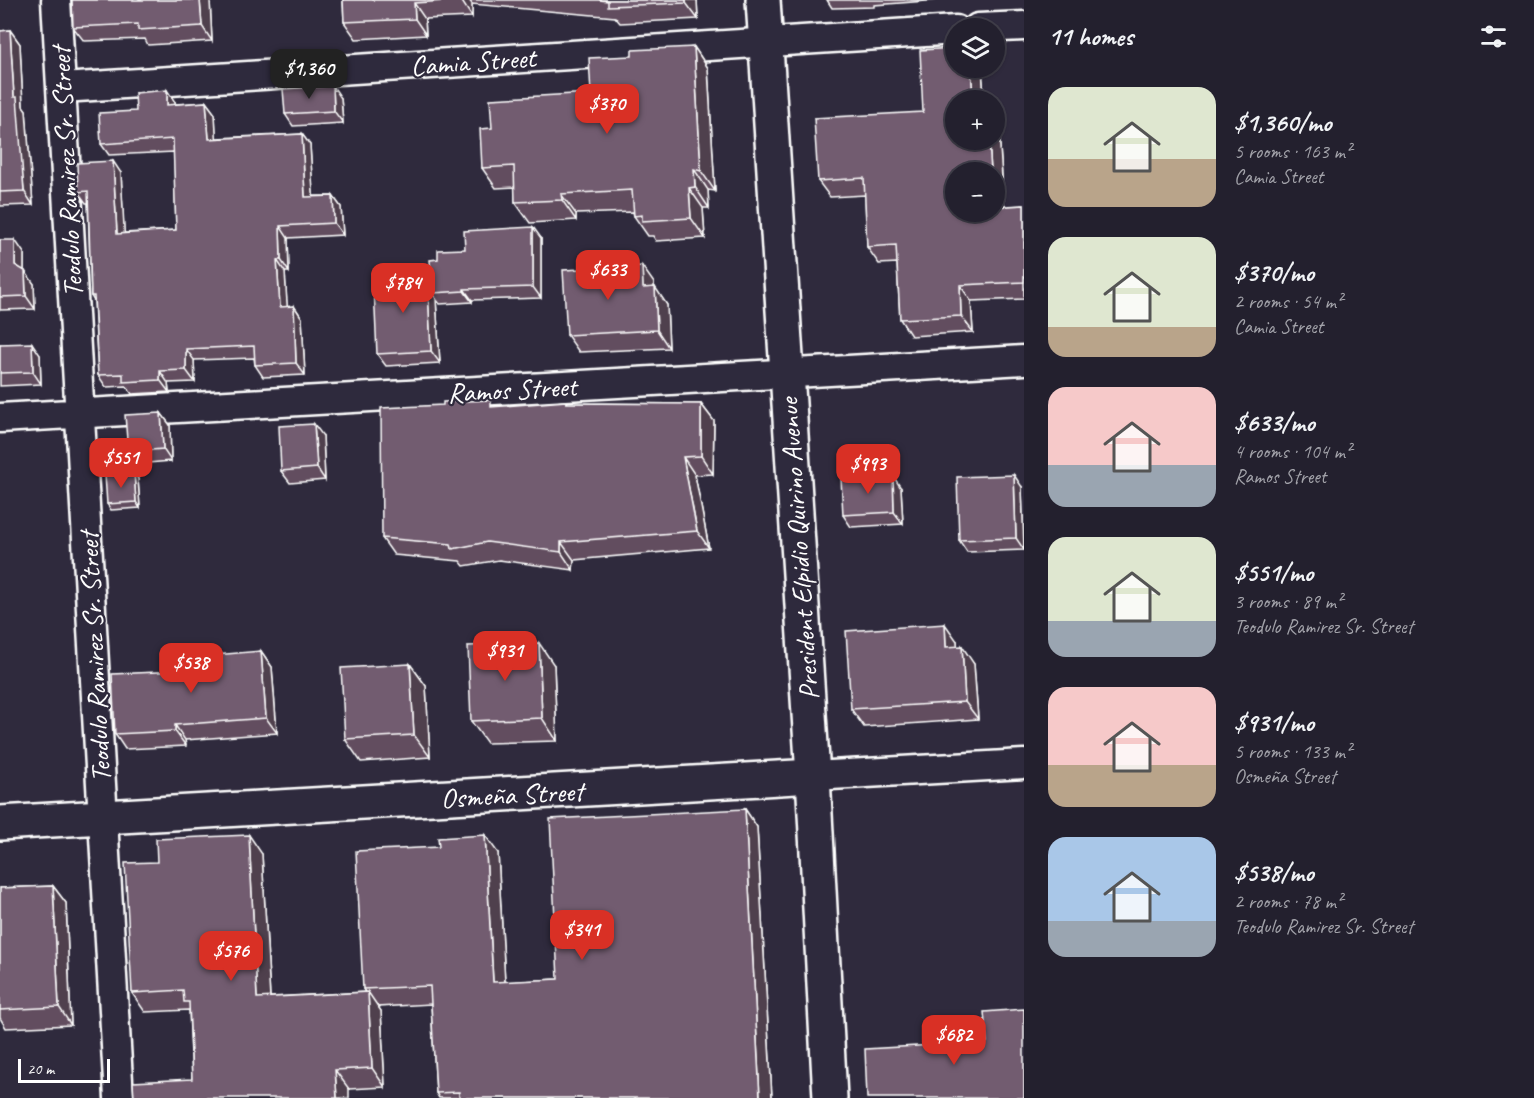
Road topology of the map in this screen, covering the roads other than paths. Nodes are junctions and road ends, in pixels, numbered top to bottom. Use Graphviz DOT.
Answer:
graph roads {
  1 [pos="56,0"];
  2 [pos="763,0"];
  3 [pos="1024,26"];
  4 [pos="1005,27"];
  5 [pos="945,31"];
  6 [pos="765,41"];
  7 [pos="62,88"];
  8 [pos="1024,360"];
  9 [pos="787,374"];
  10 [pos="80,413"];
  11 [pos="0,418"];
  12 [pos="1024,764"];
  13 [pos="813,776"];
  14 [pos="104,818"];
  15 [pos="0,823"];
  16 [pos="119,1098"];
  17 [pos="830,1098"];
  1 -- 7 [label="street, Teodulo Ramirez Sr. Street"];
  2 -- 6 [label="street, President Elpidio Quirino Avenue"];
  3 -- 4 [label="street"];
  5 -- 6 [label="street, Camia Street"];
  6 -- 7 [label="street, Camia Street"];
  6 -- 9 [label="street, President Elpidio Quirino Avenue"];
  7 -- 10 [label="street, Teodulo Ramirez Sr. Street"];
  8 -- 9 [label="street, Ramos Street"];
  9 -- 10 [label="street, Ramos Street"];
  9 -- 13 [label="street, President Elpidio Quirino Avenue"];
  10 -- 11 [label="street, Ramos Street"];
  10 -- 14 [label="street, Teodulo Ramirez Sr. Street"];
  12 -- 13 [label="street, Osmeña Street"];
  13 -- 14 [label="street, Osmeña Street"];
  13 -- 17 [label="street, President Elpidio Quirino Avenue"];
  14 -- 15 [label="street, Osmeña Street"];
  14 -- 16 [label="street, Teodulo Ramirez Sr. Street"];
}
